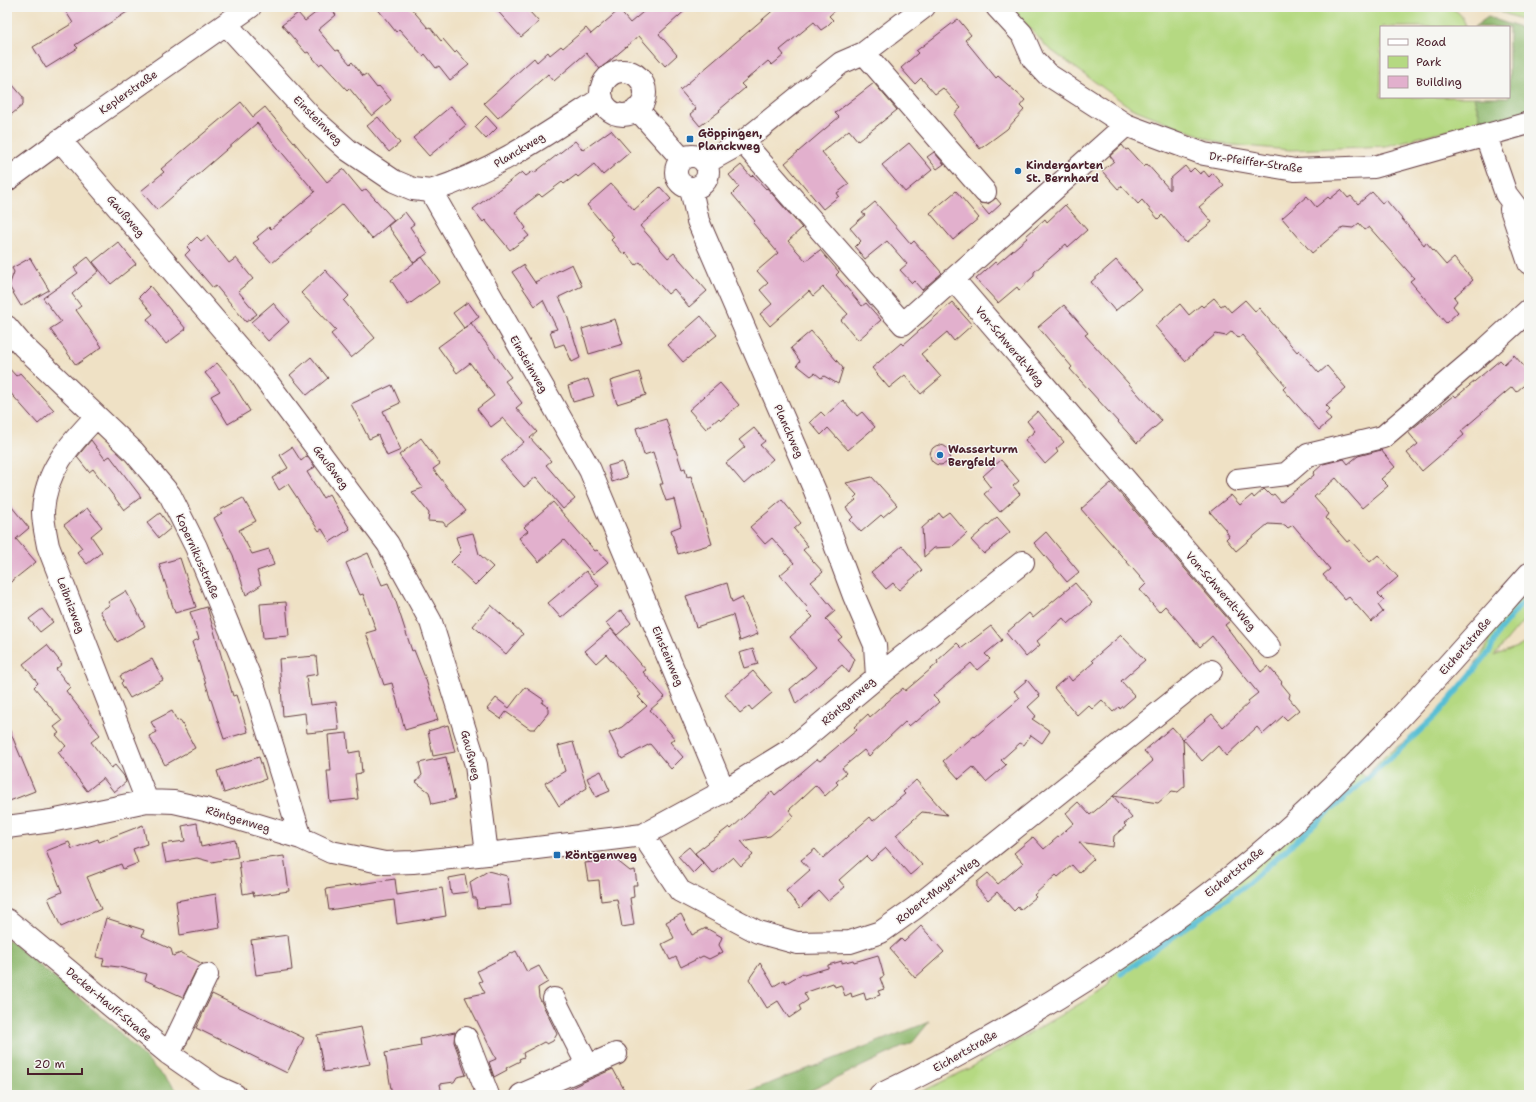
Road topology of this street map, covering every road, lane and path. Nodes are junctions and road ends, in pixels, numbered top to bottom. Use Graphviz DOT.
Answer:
graph roads {
  1 [pos="250,7"];
  2 [pos="924,7"];
  3 [pos="997,7"];
  4 [pos="226,24"];
  5 [pos="864,53"];
  6 [pos="602,98"];
  7 [pos="637,109"];
  8 [pos="1529,123"];
  9 [pos="1126,125"];
  10 [pos="1486,136"];
  11 [pos="60,140"];
  12 [pos="744,142"];
  13 [pos="682,159"];
  14 [pos="705,163"];
  15 [pos="7,180"];
  16 [pos="691,189"];
  17 [pos="431,190"];
  18 [pos="985,192"];
  19 [pos="1506,194"];
  20 [pos="1529,224"];
  21 [pos="1529,263"];
  22 [pos="953,279"];
  23 [pos="1529,310"];
  24 [pos="7,327"];
  25 [pos="96,417"];
  26 [pos="1237,480"];
  27 [pos="1023,562"];
  28 [pos="1529,574"];
  29 [pos="1269,647"];
  30 [pos="1211,671"];
  31 [pos="877,676"];
  32 [pos="724,790"];
  33 [pos="147,801"];
  34 [pos="7,826"];
  35 [pos="643,835"];
  36 [pos="301,838"];
  37 [pos="488,854"];
  38 [pos="7,920"];
  39 [pos="207,975"];
  40 [pos="554,999"];
  41 [pos="466,1038"];
  42 [pos="169,1054"];
  43 [pos="616,1054"];
  44 [pos="588,1066"];
  45 [pos="235,1095"];
  46 [pos="488,1095"];
  47 [pos="521,1095"];
  48 [pos="880,1095"];
  1 -- 4 [label="street, Keplerstraße"];
  2 -- 5 [label="street"];
  3 -- 9 [label="street, Dr.-Pfeiffer-Straße"];
  4 -- 11 [label="street, Keplerstraße"];
  4 -- 17 [label="street, Einsteinweg"];
  5 -- 12 [label="street"];
  5 -- 18 [label="street"];
  6 -- 7 [label="street"];
  6 -- 7 [label="street"];
  6 -- 17 [label="street, Planckweg"];
  7 -- 13 [label="street"];
  8 -- 10 [label="street, Dr.-Pfeiffer-Straße"];
  9 -- 10 [label="street, Dr.-Pfeiffer-Straße"];
  9 -- 22 [label="street"];
  10 -- 19 [label="street"];
  11 -- 15 [label="street, Keplerstraße"];
  11 -- 37 [label="street, Gaußweg"];
  12 -- 14 [label="street"];
  12 -- 22 [label="street"];
  13 -- 14 [label="street"];
  13 -- 16 [label="street"];
  14 -- 16 [label="street"];
  16 -- 31 [label="street, Planckweg"];
  17 -- 32 [label="street, Einsteinweg"];
  19 -- 20 [label="street"];
  19 -- 21 [label="street"];
  22 -- 29 [label="street, Von-Schwerdt-Weg"];
  23 -- 26 [label="street"];
  24 -- 25 [label="street, Kopernikusstraße"];
  25 -- 33 [label="street, Leibnizweg"];
  25 -- 36 [label="street, Kopernikusstraße"];
  27 -- 31 [label="street, Röntgenweg"];
  28 -- 48 [label="street, Eichertstraße"];
  30 -- 35 [label="street, Robert-Mayer-Weg"];
  31 -- 32 [label="street, Röntgenweg"];
  32 -- 35 [label="street, Röntgenweg"];
  33 -- 34 [label="street, Röntgenweg"];
  33 -- 36 [label="street, Röntgenweg"];
  35 -- 37 [label="street, Röntgenweg"];
  36 -- 37 [label="street, Röntgenweg"];
  38 -- 42 [label="street, Decker-Hauff-Straße"];
  39 -- 42 [label="street"];
  40 -- 44 [label="street"];
  41 -- 46 [label="street"];
  42 -- 45 [label="street, Decker-Hauff-Straße"];
  43 -- 44 [label="street"];
  44 -- 47 [label="street"];
}
